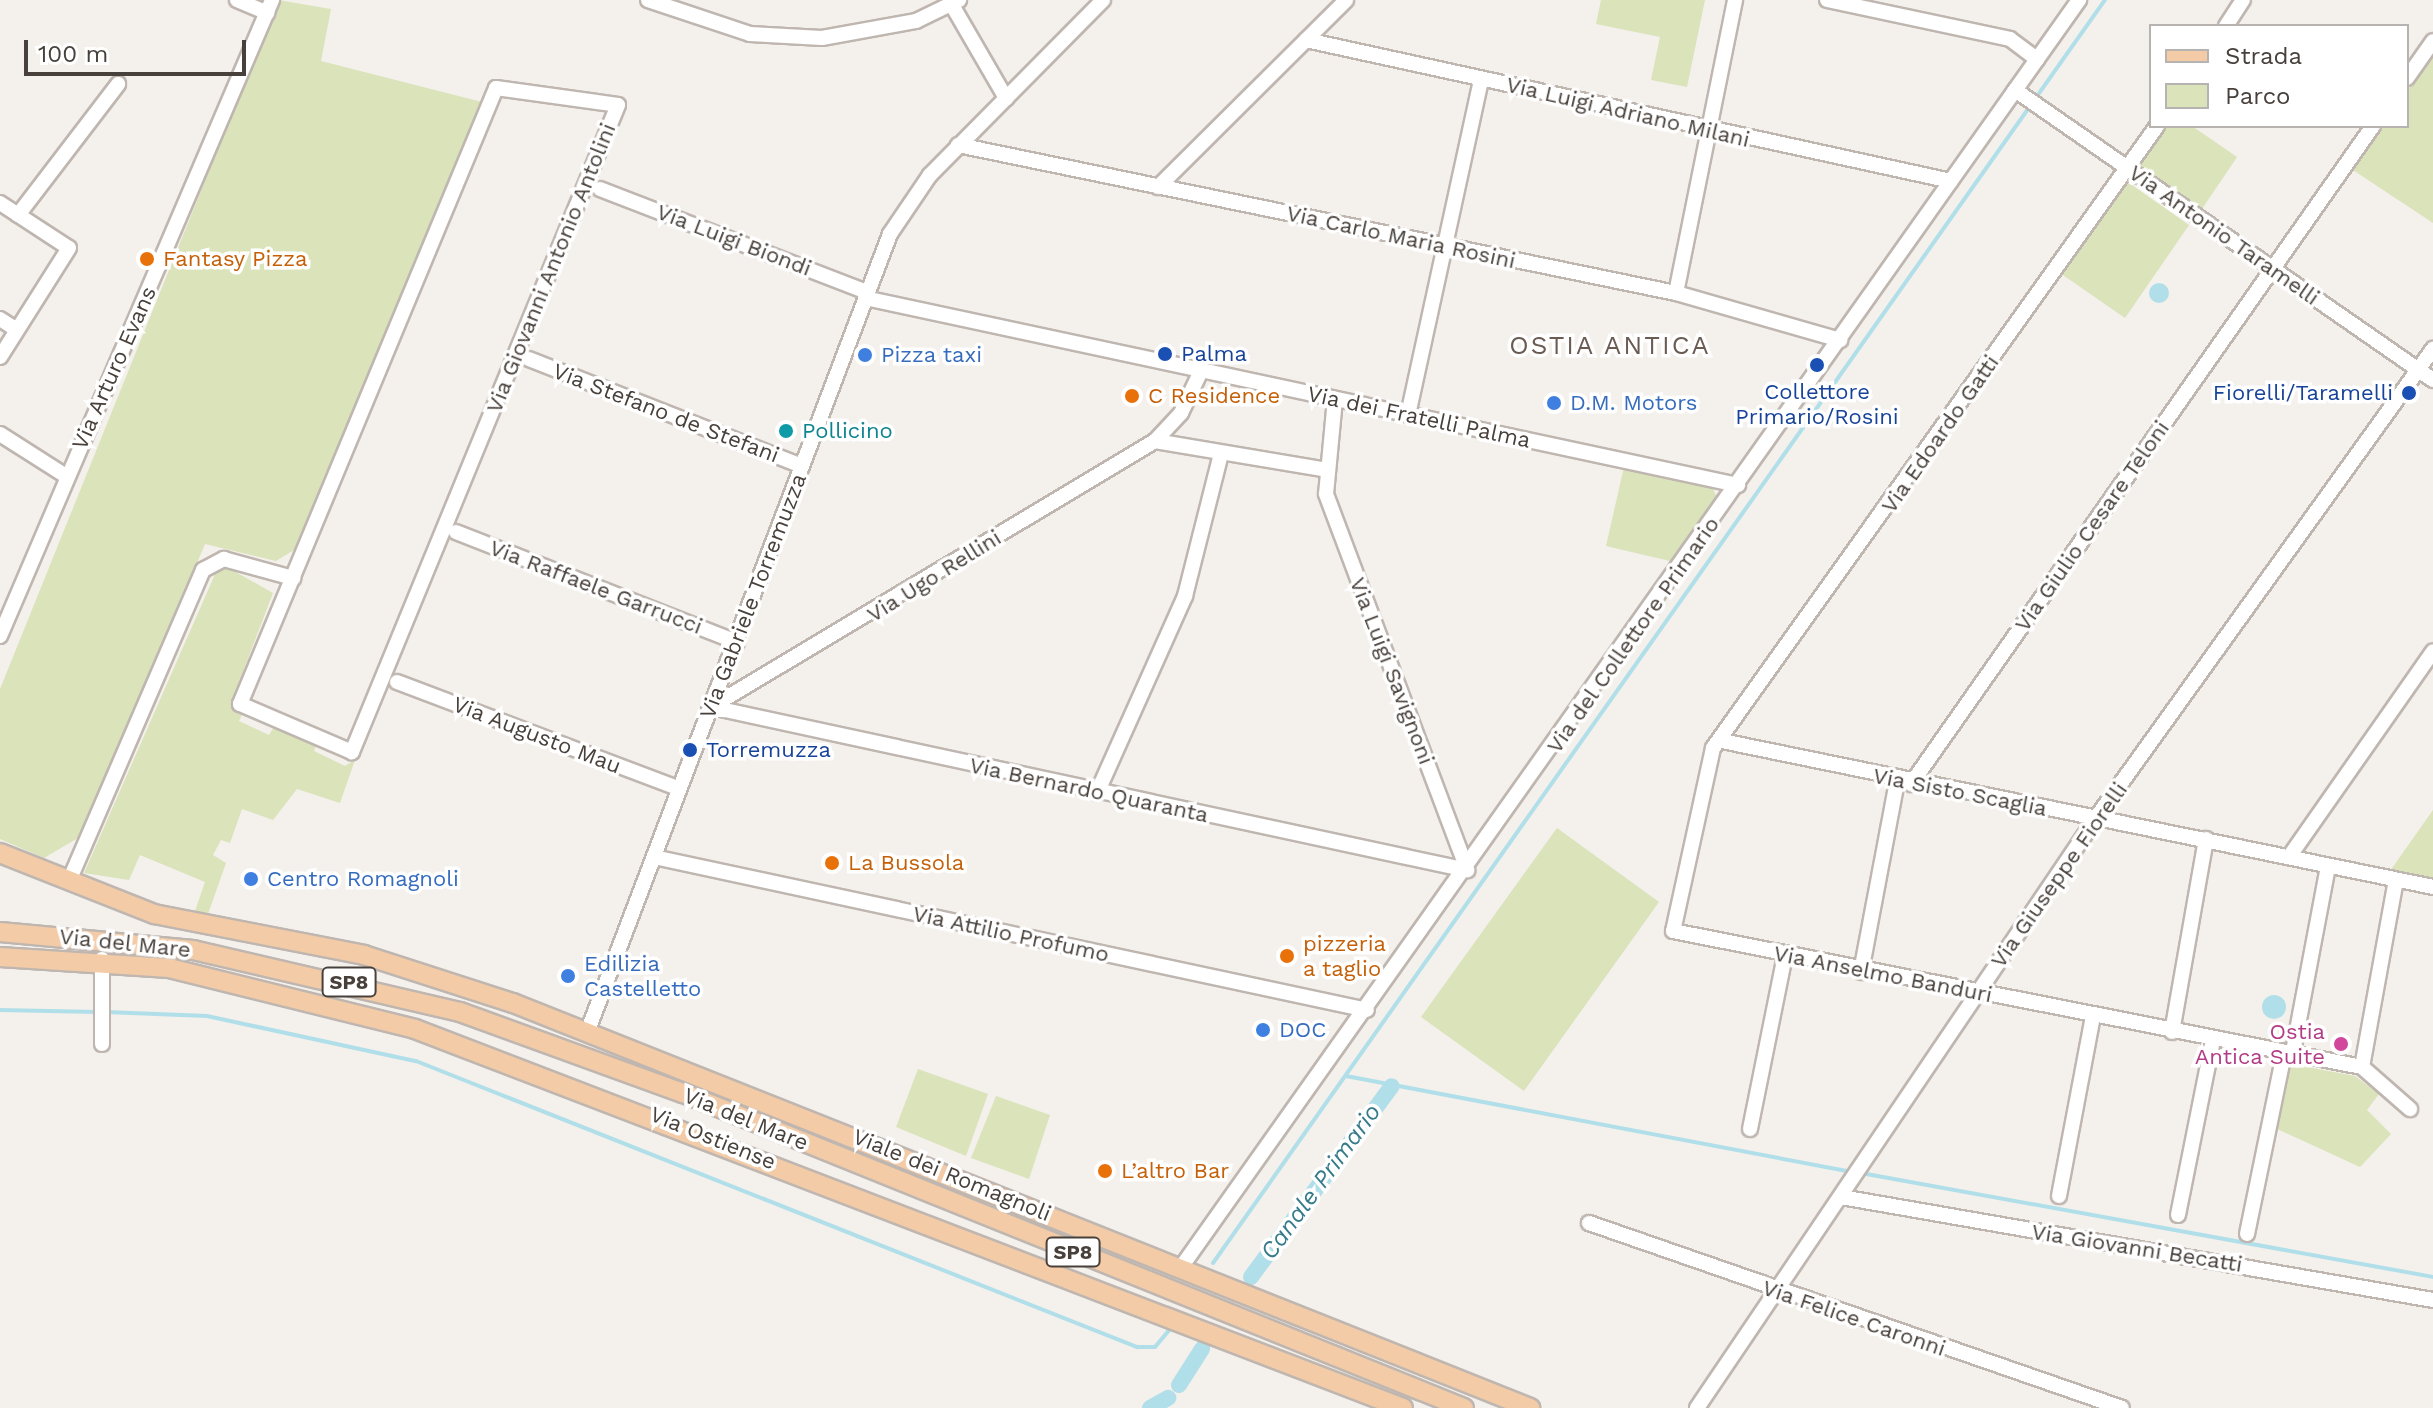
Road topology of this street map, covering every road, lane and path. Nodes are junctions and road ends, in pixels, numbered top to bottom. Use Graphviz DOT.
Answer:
graph roads {
  1 [pos="237,0"];
  2 [pos="648,0"];
  3 [pos="1103,0"];
  4 [pos="1346,0"];
  5 [pos="1735,0"];
  6 [pos="1827,0"];
  7 [pos="2079,0"];
  8 [pos="2243,0"];
  9 [pos="955,2"];
  10 [pos="270,6"];
  11 [pos="2227,24"];
  12 [pos="1306,40"];
  13 [pos="2433,41"];
  14 [pos="2037,59"];
  15 [pos="2409,75"];
  16 [pos="1481,79"];
  17 [pos="118,84"];
  18 [pos="2015,90"];
  19 [pos="1006,98"];
  20 [pos="2156,128"];
  21 [pos="2372,128"];
  22 [pos="1710,131"];
  23 [pos="958,145"];
  24 [pos="2128,169"];
  25 [pos="1951,181"];
  26 [pos="1158,187"];
  27 [pos="600,189"];
  28 [pos="0,203"];
  29 [pos="18,215"];
  30 [pos="1445,246"];
  31 [pos="2273,269"];
  32 [pos="1676,293"];
  33 [pos="866,295"];
  34 [pos="0,319"];
  35 [pos="17,330"];
  36 [pos="1840,340"];
  37 [pos="2433,349"];
  38 [pos="0,357"];
  39 [pos="529,359"];
  40 [pos="2419,370"];
  41 [pos="1201,371"];
  42 [pos="2433,380"];
  43 [pos="1335,399"];
  44 [pos="1408,415"];
  45 [pos="0,434"];
  46 [pos="1155,441"];
  47 [pos="1221,454"];
  48 [pos="802,466"];
  49 [pos="1323,469"];
  50 [pos="66,476"];
  51 [pos="1738,485"];
  52 [pos="456,532"];
  53 [pos="293,578"];
  54 [pos="0,636"];
  55 [pos="737,642"];
  56 [pos="2433,651"];
  57 [pos="397,682"];
  58 [pos="711,707"];
  59 [pos="1722,741"];
  60 [pos="1904,782"];
  61 [pos="678,788"];
  62 [pos="1097,793"];
  63 [pos="2096,818"];
  64 [pos="2206,839"];
  65 [pos="0,853"];
  66 [pos="654,857"];
  67 [pos="2289,857"];
  68 [pos="2328,867"];
  69 [pos="1467,870"];
  70 [pos="2396,880"];
  71 [pos="69,881"];
  72 [pos="2433,887"];
  73 [pos="1673,931"];
  74 [pos="0,932"];
  75 [pos="1785,956"];
  76 [pos="0,957"];
  77 [pos="102,959"];
  78 [pos="1861,972"];
  79 [pos="1978,993"];
  80 [pos="1367,1010"];
  81 [pos="2093,1016"];
  82 [pos="588,1030"];
  83 [pos="2172,1032"];
  84 [pos="2213,1040"];
  85 [pos="102,1044"];
  86 [pos="2288,1056"];
  87 [pos="2362,1067"];
  88 [pos="2410,1109"];
  89 [pos="1750,1129"];
  90 [pos="2059,1196"];
  91 [pos="1841,1197"];
  92 [pos="2178,1215"];
  93 [pos="1589,1223"];
  94 [pos="2247,1234"];
  95 [pos="1182,1266"];
  96 [pos="1774,1292"];
  97 [pos="2433,1300"];
  98 [pos="1403,1408"];
  99 [pos="1464,1408"];
  100 [pos="1530,1408"];
  101 [pos="1697,1408"];
  102 [pos="2122,1408"];
  1 -- 10 [label="street"];
  2 -- 9 [label="street"];
  3 -- 19 [label="street, Via Gabriele Torremuzza"];
  4 -- 12 [label="street"];
  5 -- 22 [label="street"];
  6 -- 14 [label="street"];
  7 -- 14 [label="street, Via del Collettore Primario"];
  8 -- 11 [label="street"];
  9 -- 19 [label="street"];
  10 -- 50 [label="street, Via Arturo Evans"];
  12 -- 16 [label="street, Via Luigi Adriano Milani"];
  12 -- 26 [label="street"];
  13 -- 15 [label="street"];
  14 -- 18 [label="street, Via del Collettore Primario"];
  16 -- 22 [label="street, Via Luigi Adriano Milani"];
  16 -- 30 [label="street"];
  17 -- 29 [label="street"];
  18 -- 24 [label="street, Via Antonio Taramelli"];
  18 -- 25 [label="street, Via del Collettore Primario"];
  19 -- 23 [label="street, Via Gabriele Torremuzza"];
  20 -- 24 [label="street, Via Edoardo Gatti"];
  21 -- 31 [label="street, Via Giulio Cesare Teloni"];
  22 -- 25 [label="street, Via Luigi Adriano Milani"];
  22 -- 32 [label="street"];
  23 -- 26 [label="street, Via Carlo Maria Rosini"];
  23 -- 33 [label="street, Via Gabriele Torremuzza"];
  24 -- 31 [label="street, Via Antonio Taramelli"];
  24 -- 59 [label="street, Via Edoardo Gatti"];
  25 -- 36 [label="street, Via del Collettore Primario"];
  26 -- 30 [label="street, Via Carlo Maria Rosini"];
  27 -- 33 [label="street, Via Luigi Biondi"];
  28 -- 29 [label="street"];
  29 -- 35 [label="street"];
  30 -- 32 [label="street, Via Carlo Maria Rosini"];
  30 -- 44 [label="street"];
  31 -- 40 [label="street, Via Antonio Taramelli"];
  31 -- 60 [label="street, Via Giulio Cesare Teloni"];
  32 -- 36 [label="street, Via Carlo Maria Rosini"];
  33 -- 41 [label="street, Via dei Fratelli Palma"];
  33 -- 48 [label="street, Via Gabriele Torremuzza"];
  34 -- 35 [label="street"];
  35 -- 38 [label="street"];
  36 -- 51 [label="street, Via del Collettore Primario"];
  37 -- 40 [label="street, Via Giuseppe Fiorelli"];
  39 -- 48 [label="street, Via Stefano de Stefani"];
  40 -- 42 [label="street, Via Antonio Taramelli"];
  40 -- 63 [label="street, Via Giuseppe Fiorelli"];
  41 -- 43 [label="street, Via dei Fratelli Palma"];
  41 -- 46 [label="street, Via Ugo Rellini"];
  43 -- 44 [label="street, Via dei Fratelli Palma"];
  43 -- 49 [label="street"];
  44 -- 51 [label="street, Via dei Fratelli Palma"];
  45 -- 50 [label="street"];
  46 -- 47 [label="street"];
  46 -- 58 [label="street, Via Ugo Rellini"];
  47 -- 49 [label="street"];
  47 -- 62 [label="street"];
  48 -- 55 [label="street, Via Gabriele Torremuzza"];
  49 -- 69 [label="street, Via Luigi Savignoni"];
  50 -- 54 [label="street, Via Arturo Evans"];
  51 -- 69 [label="street, Via del Collettore Primario"];
  52 -- 55 [label="street, Via Raffaele Garrucci"];
  53 -- 53 [label="street, Via Giovanni Antonio Antolini"];
  53 -- 71 [label="street"];
  55 -- 58 [label="street, Via Gabriele Torremuzza"];
  56 -- 67 [label="street"];
  57 -- 61 [label="street, Via Augusto Mau"];
  58 -- 61 [label="street, Via Gabriele Torremuzza"];
  58 -- 62 [label="street, Via Bernardo Quaranta"];
  59 -- 60 [label="street, Via Sisto Scaglia"];
  59 -- 73 [label="street, Via Edoardo Gatti"];
  60 -- 63 [label="street, Via Sisto Scaglia"];
  60 -- 78 [label="street"];
  61 -- 66 [label="street, Via Gabriele Torremuzza"];
  62 -- 69 [label="street, Via Bernardo Quaranta"];
  63 -- 64 [label="street, Via Sisto Scaglia"];
  63 -- 79 [label="street, Via Giuseppe Fiorelli"];
  64 -- 67 [label="street, Via Sisto Scaglia"];
  64 -- 83 [label="street"];
  65 -- 71 [label="main road, Viale dei Romagnoli"];
  66 -- 80 [label="street, Via Attilio Profumo"];
  66 -- 82 [label="street, Via Gabriele Torremuzza"];
  67 -- 68 [label="street, Via Sisto Scaglia"];
  68 -- 70 [label="street, Via Sisto Scaglia"];
  68 -- 86 [label="street"];
  69 -- 80 [label="street, Via del Collettore Primario"];
  70 -- 72 [label="street, Via Sisto Scaglia"];
  70 -- 87 [label="street"];
  71 -- 82 [label="main road, Viale dei Romagnoli"];
  73 -- 75 [label="street, Via Anselmo Banduri"];
  74 -- 99 [label="main road, Via del Mare / SP8"];
  75 -- 78 [label="street, Via Anselmo Banduri"];
  75 -- 89 [label="street"];
  76 -- 77 [label="main road, Via Ostiense"];
  77 -- 85 [label="street"];
  77 -- 98 [label="main road, Via Ostiense"];
  78 -- 79 [label="street, Via Anselmo Banduri"];
  79 -- 81 [label="street, Via Anselmo Banduri"];
  79 -- 91 [label="street, Via Giuseppe Fiorelli"];
  80 -- 95 [label="street, Via del Collettore Primario"];
  81 -- 83 [label="street, Via Anselmo Banduri"];
  81 -- 90 [label="street"];
  82 -- 95 [label="main road, Viale dei Romagnoli"];
  83 -- 84 [label="street, Via Anselmo Banduri"];
  84 -- 86 [label="street, Via Anselmo Banduri"];
  84 -- 92 [label="street"];
  86 -- 87 [label="street, Via Anselmo Banduri"];
  86 -- 94 [label="street"];
  87 -- 88 [label="street"];
  91 -- 96 [label="street, Via Giuseppe Fiorelli"];
  91 -- 97 [label="street, Via Giovanni Becatti"];
  93 -- 96 [label="street, Via Felice Caronni"];
  95 -- 100 [label="main road, Viale dei Romagnoli"];
  96 -- 101 [label="street, Via Giuseppe Fiorelli"];
  96 -- 102 [label="street, Via Felice Caronni"];
}
